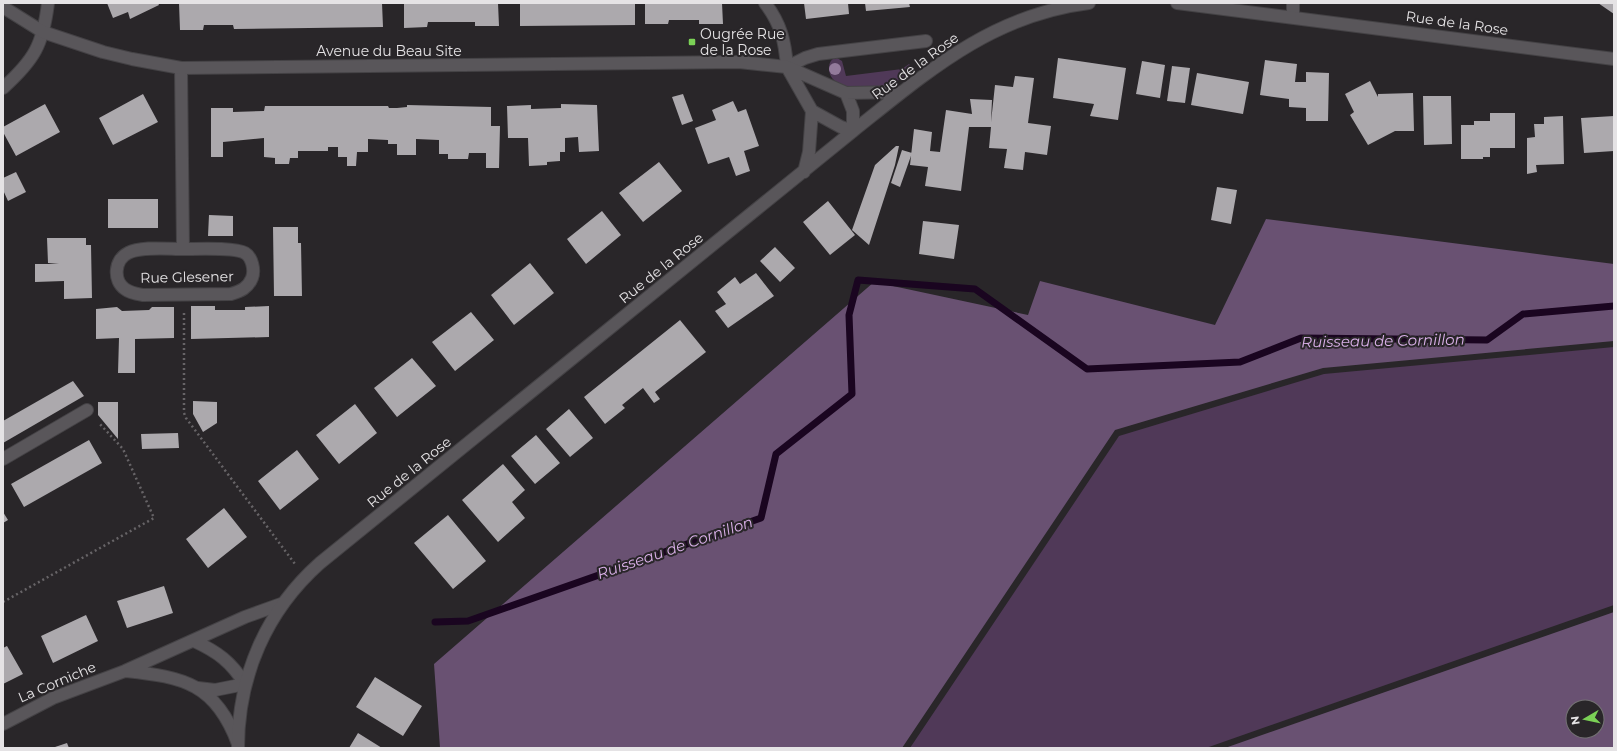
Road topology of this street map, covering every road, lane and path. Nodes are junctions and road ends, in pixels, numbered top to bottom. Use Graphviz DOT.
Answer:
graph roads {
  1 [pos="48,3"];
  2 [pos="765,3"];
  3 [pos="1089,3"];
  4 [pos="1183,3"];
  5 [pos="1294,3"];
  6 [pos="3,7"];
  7 [pos="1293,17"];
  8 [pos="43,32"];
  9 [pos="926,41"];
  10 [pos="1614,59"];
  11 [pos="787,67"];
  12 [pos="181,68"];
  13 [pos="3,88"];
  14 [pos="902,92"];
  15 [pos="846,93"];
  16 [pos="812,111"];
  17 [pos="853,131"];
  18 [pos="804,172"];
  19 [pos="183,249"];
  20 [pos="184,295"];
  21 [pos="87,410"];
  22 [pos="3,459"];
  23 [pos="305,577"];
  24 [pos="3,602"];
  25 [pos="281,604"];
  26 [pos="194,641"];
  27 [pos="125,671"];
  28 [pos="245,684"];
  29 [pos="198,688"];
  30 [pos="3,724"];
  31 [pos="238,746"];
  1 -- 8 [label="street"];
  2 -- 11 [label="street"];
  3 -- 14 [label="street, Rue de la Rose"];
  4 -- 7 [label="street, Rue de la Rose"];
  5 -- 7 [label="street"];
  6 -- 8 [label="street, Avenue du Beau Site"];
  7 -- 10 [label="street, Rue de la Rose"];
  8 -- 12 [label="street, Avenue du Beau Site"];
  8 -- 13 [label="street"];
  9 -- 11 [label="street"];
  11 -- 12 [label="street, Avenue du Beau Site"];
  11 -- 15 [label="street, Avenue du Beau Site"];
  11 -- 16 [label="street"];
  12 -- 19 [label="street, Rue Glesener"];
  14 -- 15 [label="street, Avenue du Beau Site"];
  14 -- 17 [label="street, Rue de la Rose"];
  15 -- 17 [label="street"];
  16 -- 17 [label="street"];
  16 -- 18 [label="street"];
  17 -- 18 [label="street, Rue de la Rose"];
  18 -- 23 [label="street, Rue de la Rose"];
  19 -- 20 [label="street, Rue Glesener"];
  19 -- 20 [label="street, Rue Glesener"];
  20 -- 23 [label="path"];
  21 -- 22 [label="street"];
  21 -- 24 [label="path"];
  23 -- 25 [label="street, Rue de la Rose"];
  25 -- 26 [label="street, Rue de la Rose"];
  25 -- 28 [label="street, Rue de la Rose"];
  26 -- 27 [label="street, La Corniche"];
  26 -- 28 [label="street"];
  27 -- 29 [label="street, La Corniche"];
  27 -- 30 [label="street, La Corniche"];
  28 -- 29 [label="street, La Corniche"];
  28 -- 31 [label="street, Rue de la Rose"];
  29 -- 31 [label="street, La Corniche"];
}
